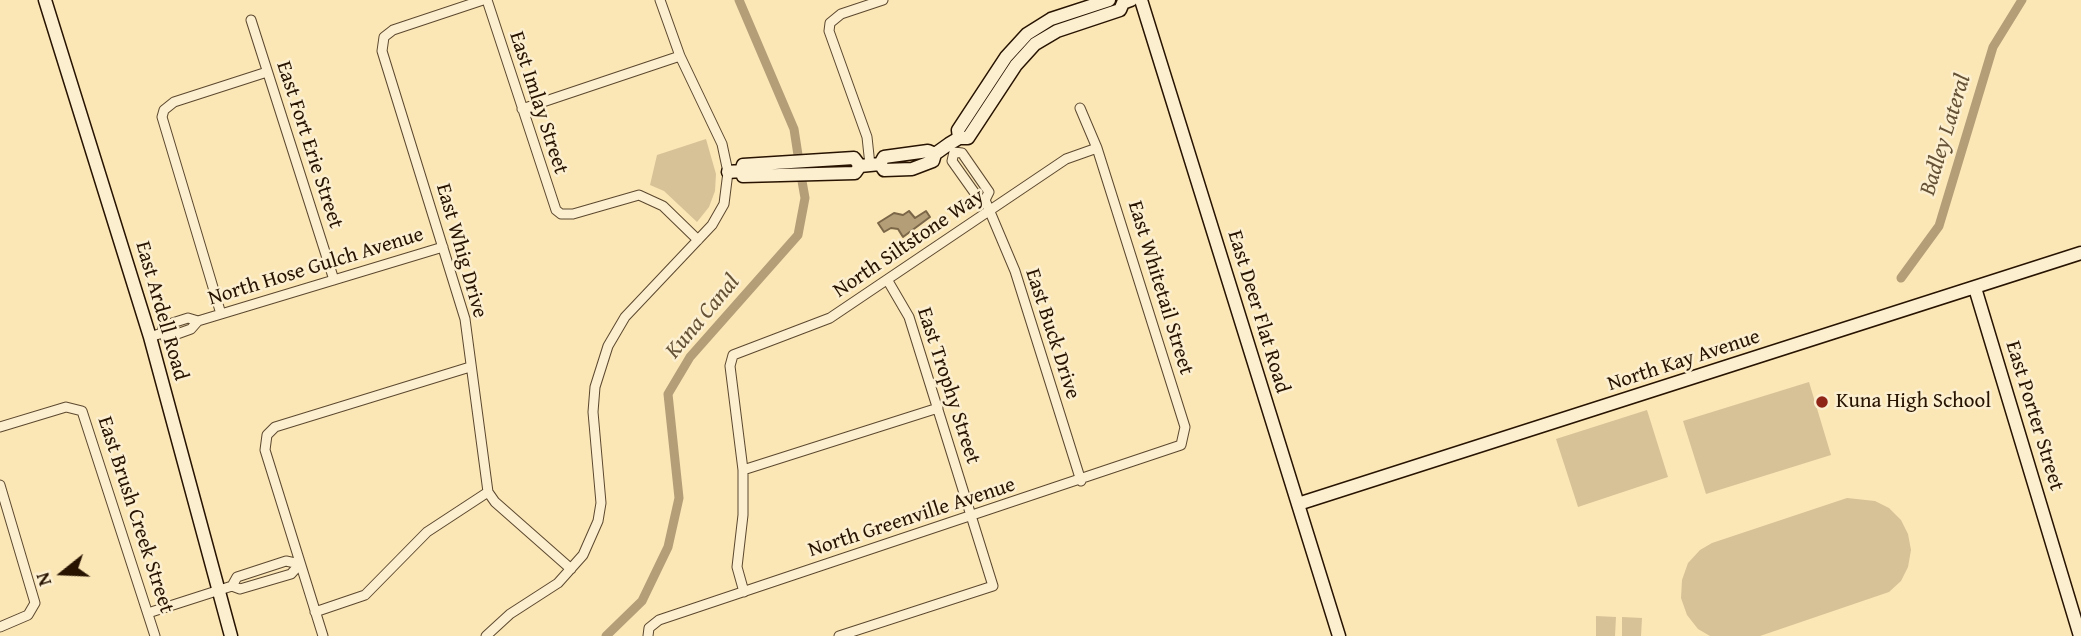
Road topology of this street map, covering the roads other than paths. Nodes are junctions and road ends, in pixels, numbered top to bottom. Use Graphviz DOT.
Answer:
graph roads {
  1 [pos="45,0"];
  2 [pos="485,0"];
  3 [pos="660,0"];
  4 [pos="883,0"];
  5 [pos="1109,0"];
  6 [pos="1141,0"];
  7 [pos="1125,1"];
  8 [pos="251,19"];
  9 [pos="680,56"];
  10 [pos="267,72"];
  11 [pos="1080,108"];
  12 [pos="522,109"];
  13 [pos="954,145"];
  14 [pos="1097,148"];
  15 [pos="870,165"];
  16 [pos="735,172"];
  17 [pos="991,210"];
  18 [pos="698,240"];
  19 [pos="443,247"];
  20 [pos="2081,253"];
  21 [pos="334,280"];
  22 [pos="888,281"];
  23 [pos="1975,288"];
  24 [pos="221,314"];
  25 [pos="156,335"];
  26 [pos="470,367"];
  27 [pos="938,408"];
  28 [pos="0,427"];
  29 [pos="1184,440"];
  30 [pos="743,470"];
  31 [pos="1081,481"];
  32 [pos="0,485"];
  33 [pos="488,492"];
  34 [pos="1298,504"];
  35 [pos="971,517"];
  36 [pos="300,564"];
  37 [pos="571,569"];
  38 [pos="217,591"];
  39 [pos="744,592"];
  40 [pos="316,612"];
  41 [pos="148,613"];
  42 [pos="0,627"];
  43 [pos="649,632"];
  44 [pos="155,636"];
  45 [pos="231,636"];
  46 [pos="323,636"];
  47 [pos="486,636"];
  48 [pos="839,636"];
  49 [pos="1339,636"];
  50 [pos="2081,636"];
  1 -- 25 [label="street, East Ardell Road"];
  2 -- 12 [label="street, East Imlay Street"];
  2 -- 19 [label="street, East Whig Drive"];
  3 -- 9 [label="street"];
  4 -- 15 [label="street"];
  5 -- 13 [label="street"];
  6 -- 34 [label="street, East Deer Flat Road"];
  7 -- 13 [label="street"];
  8 -- 10 [label="street, East Fort Erie Street"];
  9 -- 12 [label="street"];
  9 -- 16 [label="street"];
  10 -- 21 [label="street, East Fort Erie Street"];
  10 -- 24 [label="street"];
  11 -- 14 [label="street, East Whitetail Street"];
  12 -- 18 [label="street, East Imlay Street"];
  13 -- 15 [label="street"];
  13 -- 17 [label="street, East Buck Drive"];
  14 -- 17 [label="street, North Siltstone Way"];
  14 -- 29 [label="street, East Whitetail Street"];
  15 -- 16 [label="street"];
  16 -- 18 [label="street"];
  17 -- 22 [label="street, North Siltstone Way"];
  17 -- 31 [label="street, East Buck Drive"];
  18 -- 37 [label="street"];
  19 -- 21 [label="street, North Hose Gulch Avenue"];
  19 -- 26 [label="street, East Whig Drive"];
  20 -- 23 [label="street, North Kay Avenue"];
  21 -- 24 [label="street, North Hose Gulch Avenue"];
  22 -- 27 [label="street, East Trophy Street"];
  22 -- 30 [label="street, North Siltstone Way"];
  23 -- 34 [label="street, North Kay Avenue"];
  23 -- 50 [label="street, East Porter Street"];
  24 -- 25 [label="street, North Hose Gulch Avenue"];
  25 -- 38 [label="street, East Ardell Road"];
  26 -- 33 [label="street, East Whig Drive"];
  26 -- 36 [label="street"];
  27 -- 30 [label="street"];
  27 -- 35 [label="street, East Trophy Street"];
  28 -- 41 [label="street, East Brush Creek Street"];
  29 -- 31 [label="street, North Greenville Avenue"];
  30 -- 39 [label="street"];
  31 -- 35 [label="street, North Greenville Avenue"];
  32 -- 42 [label="street"];
  33 -- 37 [label="street"];
  33 -- 40 [label="street"];
  34 -- 49 [label="street, East Deer Flat Road"];
  35 -- 39 [label="street, North Greenville Avenue"];
  35 -- 48 [label="street, East Trophy Street"];
  36 -- 38 [label="street"];
  36 -- 40 [label="street"];
  37 -- 47 [label="street"];
  38 -- 41 [label="street"];
  38 -- 45 [label="street, East Ardell Road"];
  39 -- 43 [label="street, North Greenville Avenue"];
  40 -- 46 [label="street"];
  41 -- 44 [label="street, East Brush Creek Street"];
}
